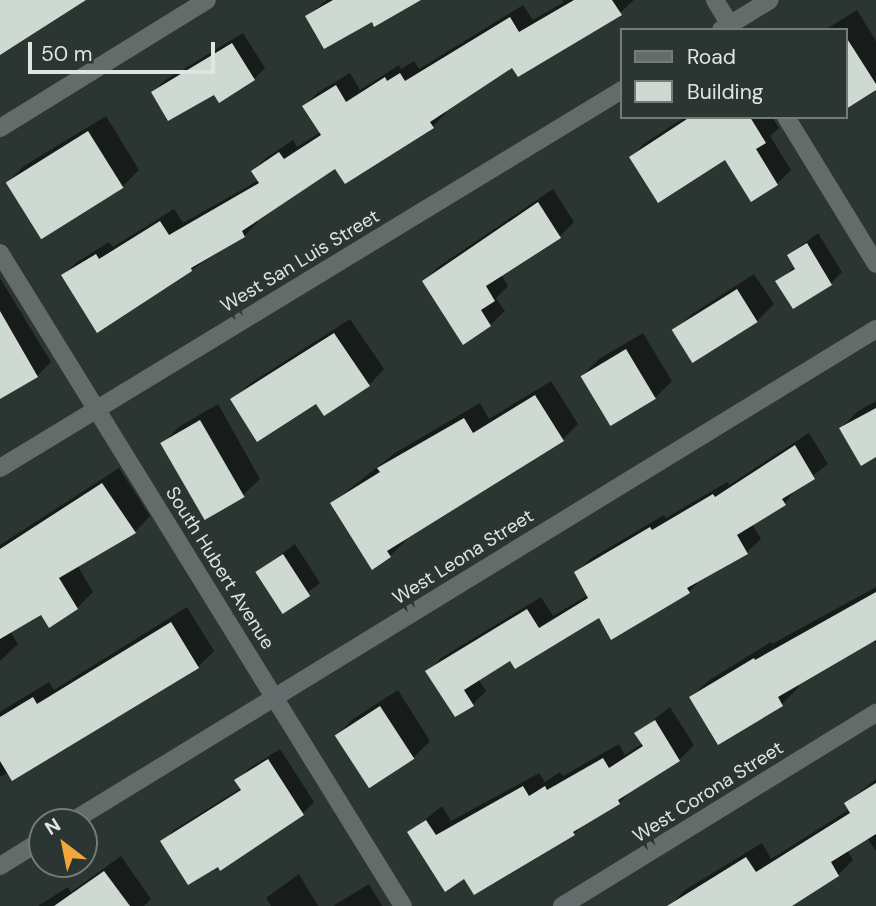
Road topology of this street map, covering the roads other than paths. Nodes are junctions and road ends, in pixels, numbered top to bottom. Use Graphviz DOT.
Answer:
graph roads {
  1 [pos="207,0"];
  2 [pos="715,0"];
  3 [pos="770,0"];
  4 [pos="728,28"];
  5 [pos="620,91"];
  6 [pos="787,119"];
  7 [pos="0,128"];
  8 [pos="0,253"];
  9 [pos="876,264"];
  10 [pos="876,329"];
  11 [pos="96,410"];
  12 [pos="0,468"];
  13 [pos="276,696"];
  14 [pos="876,713"];
  15 [pos="94,808"];
  16 [pos="28,849"];
  17 [pos="0,866"];
  18 [pos="402,906"];
  19 [pos="562,906"];
  1 -- 7 [label="street"];
  2 -- 4 [label="street"];
  3 -- 4 [label="street"];
  5 -- 11 [label="street, West San Luis Street"];
  6 -- 9 [label="street"];
  8 -- 11 [label="street, South Hubert Avenue"];
  10 -- 13 [label="street, West Leona Street"];
  11 -- 12 [label="street, West San Luis Street"];
  11 -- 13 [label="street, South Hubert Avenue"];
  13 -- 15 [label="street, West Leona Street"];
  13 -- 18 [label="street, South Hubert Avenue"];
  14 -- 19 [label="street, West Corona Street"];
  16 -- 17 [label="street"];
}
